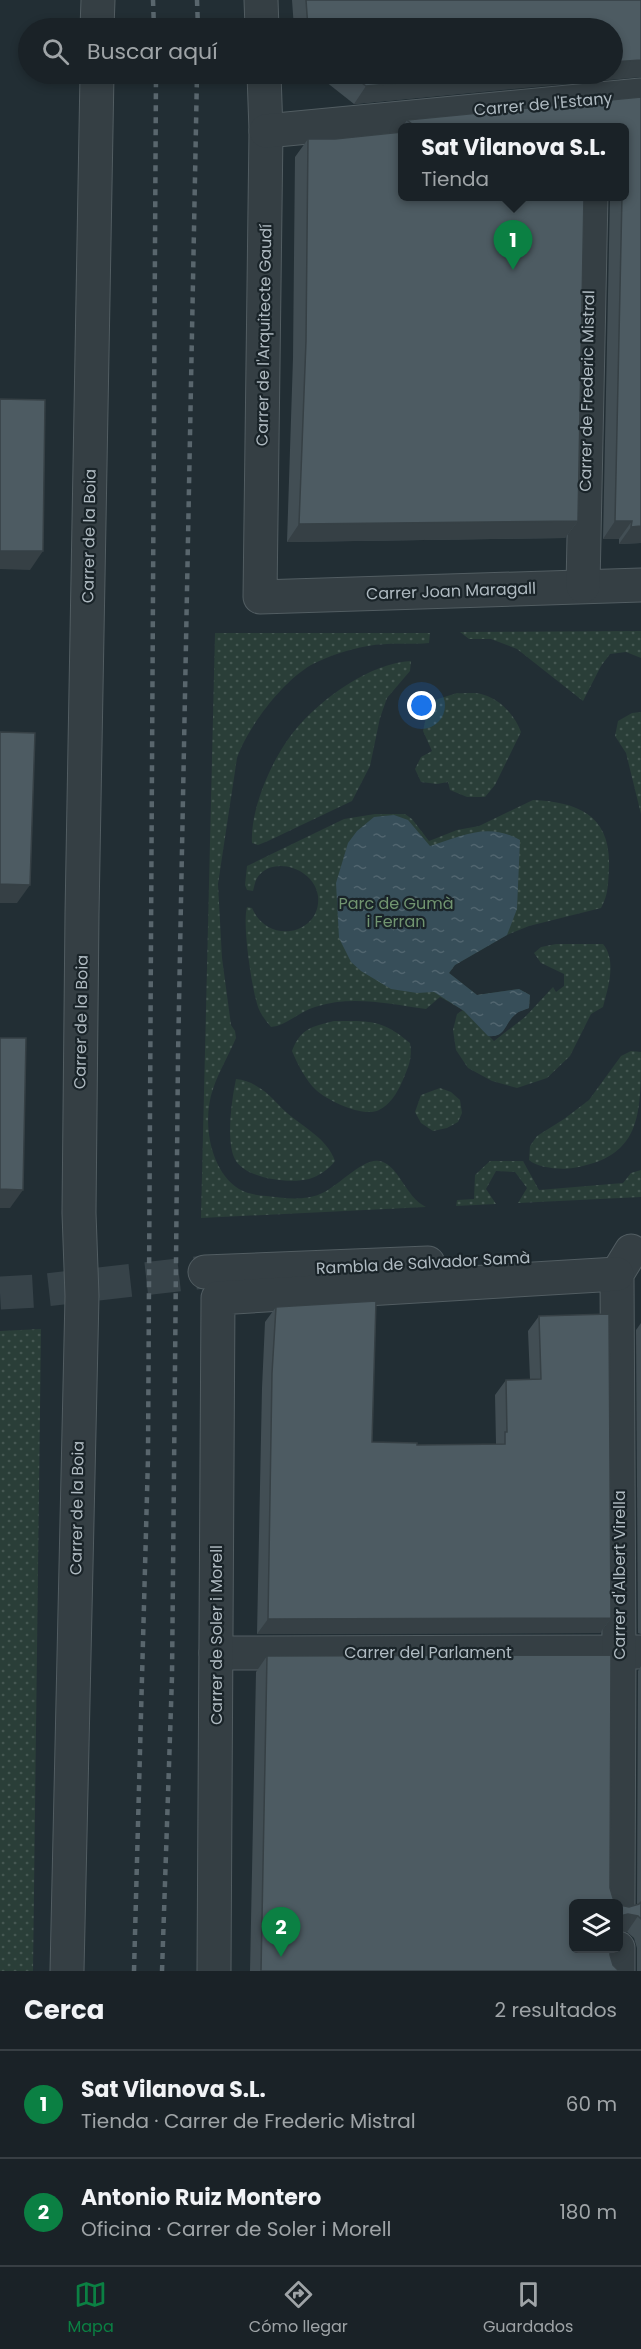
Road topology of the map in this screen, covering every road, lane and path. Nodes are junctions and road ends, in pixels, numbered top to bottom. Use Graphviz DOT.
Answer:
graph roads {
  1 [pos="98,0"];
  2 [pos="261,0"];
  3 [pos="97,18"];
  4 [pos="262,18"];
  5 [pos="97,84"];
  6 [pos="264,84"];
  7 [pos="641,95"];
  8 [pos="593,113"];
  9 [pos="411,123"];
  10 [pos="398,124"];
  11 [pos="266,131"];
  12 [pos="591,201"];
  13 [pos="641,585"];
  14 [pos="583,586"];
  15 [pos="261,597"];
  16 [pos="630,1260"];
  17 [pos="212,1285"];
  18 [pos="630,1652"];
  19 [pos="216,1653"];
  20 [pos="618,1899"];
  21 [pos="618,1953"];
  22 [pos="67,1971"];
  23 [pos="214,1971"];
  24 [pos="618,1971"];
  1 -- 3 [label="street"];
  2 -- 4 [label="street"];
  5 -- 22 [label="street, Carrer de la Boia"];
  6 -- 11 [label="street, Carrer de l'Arquitecte Gaudí"];
  7 -- 8 [label="street, Carrer de l'Estany"];
  8 -- 9 [label="street, Carrer de l'Estany"];
  10 -- 11 [label="street, Carrer de l'Estany"];
  11 -- 15 [label="street, Carrer de l'Arquitecte Gaudí"];
  12 -- 14 [label="street, Carrer de Frederic Mistral"];
  13 -- 14 [label="street, Carrer Joan Maragall"];
  14 -- 15 [label="street, Carrer Joan Maragall"];
  16 -- 17 [label="street, Rambla de Salvador Samà"];
  16 -- 18 [label="street, Carrer d'Albert Virella"];
  17 -- 19 [label="street, Carrer de Soler i Morell"];
  18 -- 19 [label="street, Carrer del Parlament"];
  18 -- 20 [label="street, Carrer d'Albert Virella"];
  19 -- 23 [label="street, Carrer de Soler i Morell"];
  21 -- 24 [label="street"];
}
